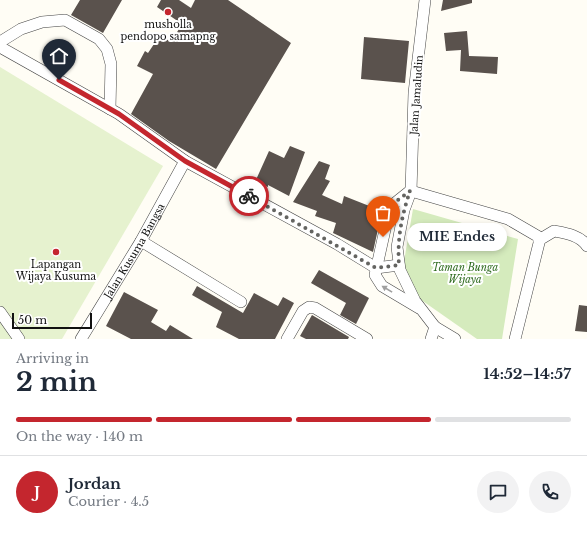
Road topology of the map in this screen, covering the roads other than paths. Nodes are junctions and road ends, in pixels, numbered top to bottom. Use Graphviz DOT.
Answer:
graph roads {
  1 [pos="425,0"];
  2 [pos="0,42"];
  3 [pos="0,47"];
  4 [pos="110,109"];
  5 [pos="185,161"];
  6 [pos="410,191"];
  7 [pos="141,240"];
  8 [pos="540,240"];
  9 [pos="587,246"];
  10 [pos="399,265"];
  11 [pos="376,268"];
  12 [pos="241,302"];
  13 [pos="421,309"];
  14 [pos="0,312"];
  15 [pos="435,328"];
  16 [pos="19,339"];
  17 [pos="81,339"];
  18 [pos="287,339"];
  19 [pos="367,339"];
  20 [pos="431,339"];
  21 [pos="455,339"];
  22 [pos="515,339"];
  1 -- 6 [label="street, Jalan Jamaludin"];
  2 -- 4 [label="street"];
  3 -- 4 [label="street"];
  4 -- 5 [label="street"];
  5 -- 7 [label="street, Jalan Kusuma Bangsa"];
  5 -- 11 [label="street"];
  6 -- 8 [label="street"];
  6 -- 10 [label="street, Jalan Jamaludin"];
  6 -- 11 [label="street"];
  7 -- 12 [label="street"];
  7 -- 17 [label="street, Jalan Kusuma Bangsa"];
  8 -- 9 [label="street"];
  8 -- 22 [label="street"];
  10 -- 11 [label="street"];
  10 -- 13 [label="street, Jalan Jamaludin"];
  13 -- 11 [label="street, Jalan Jamaludin, one-way"];
  13 -- 15 [label="street, Jalan Jamaludin"];
  14 -- 16 [label="street"];
  15 -- 20 [label="street"];
  15 -- 21 [label="street"];
  18 -- 19 [label="street"];
}
